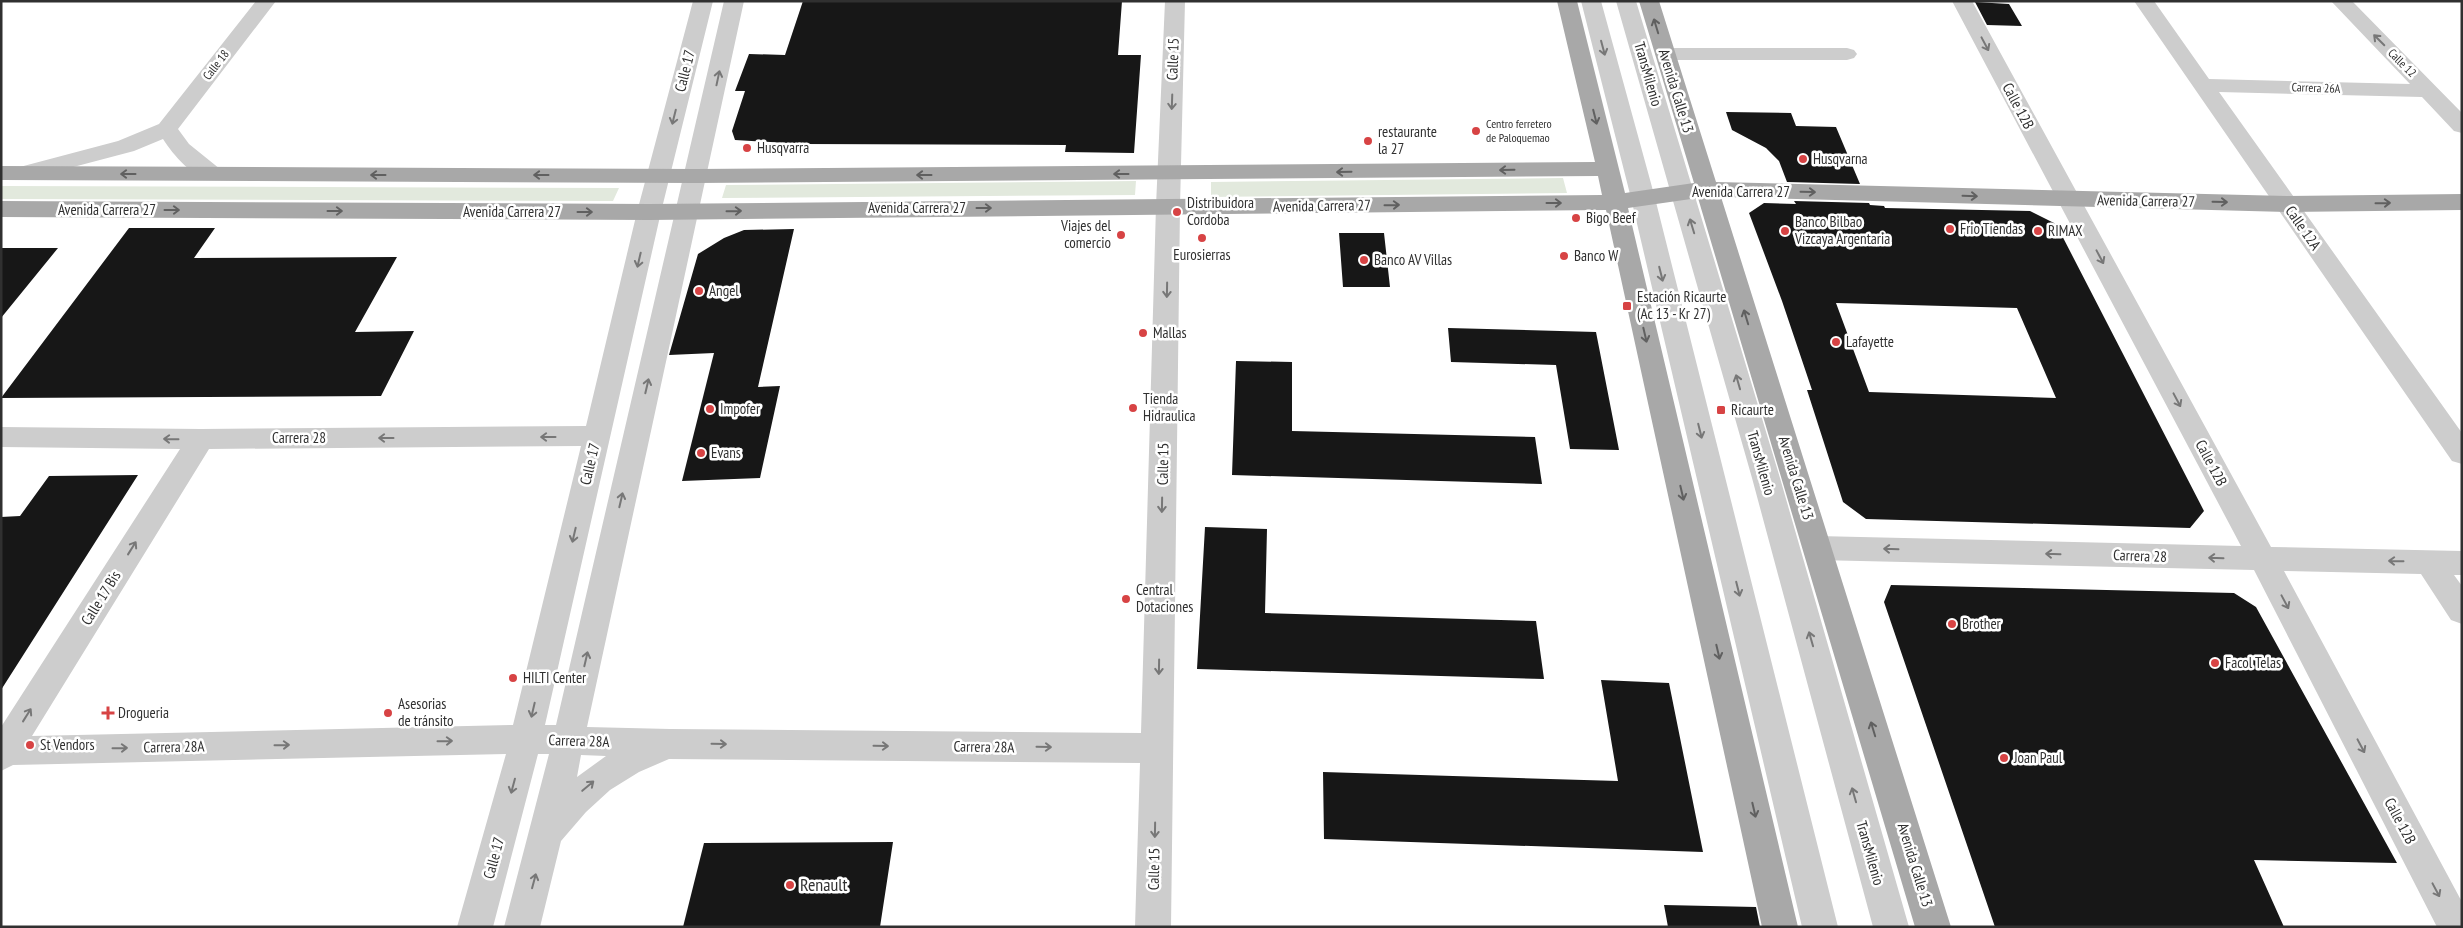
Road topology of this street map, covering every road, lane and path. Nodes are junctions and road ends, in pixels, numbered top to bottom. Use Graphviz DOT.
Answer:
graph roads {
  1 [pos="266,1"];
  2 [pos="703,1"];
  3 [pos="734,1"];
  4 [pos="1175,1"];
  5 [pos="1567,1"];
  6 [pos="1591,1"];
  7 [pos="1626,1"];
  8 [pos="1649,1"];
  9 [pos="1962,1"];
  10 [pos="2144,1"];
  11 [pos="2341,1"];
  12 [pos="1665,54"];
  13 [pos="1847,54"];
  14 [pos="2203,85"];
  15 [pos="2429,91"];
  16 [pos="2462,126"];
  17 [pos="167,129"];
  18 [pos="1608,169"];
  19 [pos="1,173"];
  20 [pos="24,173"];
  21 [pos="1170,173"];
  22 [pos="212,174"];
  23 [pos="659,176"];
  24 [pos="696,176"];
  25 [pos="1694,191"];
  26 [pos="1643,198"];
  27 [pos="2068,199"];
  28 [pos="1615,202"];
  29 [pos="2462,202"];
  30 [pos="2287,204"];
  31 [pos="1168,206"];
  32 [pos="1,209"];
  33 [pos="649,212"];
  34 [pos="685,212"];
  35 [pos="597,436"];
  36 [pos="1,437"];
  37 [pos="201,439"];
  38 [pos="2462,454"];
  39 [pos="1817,548"];
  40 [pos="2263,559"];
  41 [pos="2429,562"];
  42 [pos="2462,563"];
  43 [pos="2462,612"];
  44 [pos="526,739"];
  45 [pos="568,740"];
  46 [pos="670,744"];
  47 [pos="1157,748"];
  48 [pos="2,753"];
  49 [pos="546,836"];
  50 [pos="1156,926"];
  51 [pos="475,927"];
  52 [pos="522,927"];
  53 [pos="1780,927"];
  54 [pos="1820,927"];
  55 [pos="1891,927"];
  56 [pos="1933,927"];
  57 [pos="2456,927"];
  1 -- 17 [label="street, Calle 18"];
  2 -- 23 [label="street, Calle 17, one-way"];
  24 -- 3 [label="street, one-way"];
  4 -- 21 [label="street, Calle 15, one-way"];
  5 -- 18 [label="main road, one-way"];
  6 -- 26 [label="street, one-way"];
  7 -- 25 [label="street, TransMilenio"];
  12 -- 8 [label="main road, Avenida Calle 13, one-way"];
  9 -- 27 [label="street, Calle 12B, one-way"];
  10 -- 14 [label="street, Calle 12A"];
  15 -- 11 [label="street, Calle 12, one-way"];
  12 -- 13 [label="street"];
  12 -- 25 [label="main road, Avenida Calle 13"];
  14 -- 15 [label="street, Carrera 26A"];
  14 -- 30 [label="street, Calle 12A"];
  15 -- 16 [label="street, Calle 12"];
  17 -- 20 [label="street"];
  17 -- 22 [label="street"];
  18 -- 21 [label="main road, one-way"];
  18 -- 28 [label="main road"];
  19 -- 20 [label="main road"];
  22 -- 20 [label="main road, one-way"];
  21 -- 24 [label="main road, one-way"];
  21 -- 31 [label="street, Calle 15"];
  23 -- 22 [label="main road, one-way"];
  23 -- 24 [label="main road"];
  23 -- 33 [label="street, Calle 17"];
  24 -- 34 [label="street"];
  25 -- 26 [label="main road, Avenida Carrera 27"];
  25 -- 27 [label="main road, Avenida Carrera 27, one-way"];
  39 -- 25 [label="main road, Avenida Calle 13, one-way"];
  55 -- 25 [label="street, TransMilenio, one-way"];
  26 -- 28 [label="main road, Avenida Carrera 27"];
  26 -- 54 [label="street, one-way"];
  27 -- 30 [label="main road, Avenida Carrera 27, one-way"];
  27 -- 40 [label="street, Calle 12B, one-way"];
  31 -- 28 [label="main road, Avenida Carrera 27, one-way"];
  28 -- 53 [label="main road, one-way"];
  30 -- 29 [label="main road, Avenida Carrera 27, one-way"];
  30 -- 38 [label="street, Calle 12A"];
  34 -- 31 [label="main road, Avenida Carrera 27, one-way"];
  31 -- 47 [label="street, Calle 15, one-way"];
  32 -- 33 [label="main road, Avenida Carrera 27, one-way"];
  33 -- 34 [label="main road, Avenida Carrera 27"];
  33 -- 35 [label="street, Calle 17, one-way"];
  45 -- 34 [label="street, one-way"];
  35 -- 37 [label="street, Carrera 28, one-way"];
  35 -- 44 [label="street, Calle 17, one-way"];
  37 -- 36 [label="street, Carrera 28, one-way"];
  48 -- 37 [label="street, Calle 17 Bis, one-way"];
  40 -- 39 [label="street, Carrera 28, one-way"];
  56 -- 39 [label="main road, Avenida Calle 13, one-way"];
  41 -- 40 [label="street, Carrera 28, one-way"];
  40 -- 57 [label="street, Calle 12B, one-way"];
  41 -- 42 [label="street, Carrera 28"];
  41 -- 43 [label="street"];
  44 -- 45 [label="street, Carrera 28A"];
  48 -- 44 [label="street, Carrera 28A, one-way"];
  44 -- 51 [label="street, Calle 17, one-way"];
  45 -- 46 [label="street, Carrera 28A"];
  45 -- 49 [label="street"];
  46 -- 47 [label="street, Carrera 28A, one-way"];
  49 -- 46 [label="street, one-way"];
  47 -- 50 [label="street, Calle 15, one-way"];
  52 -- 49 [label="street, one-way"];
}
